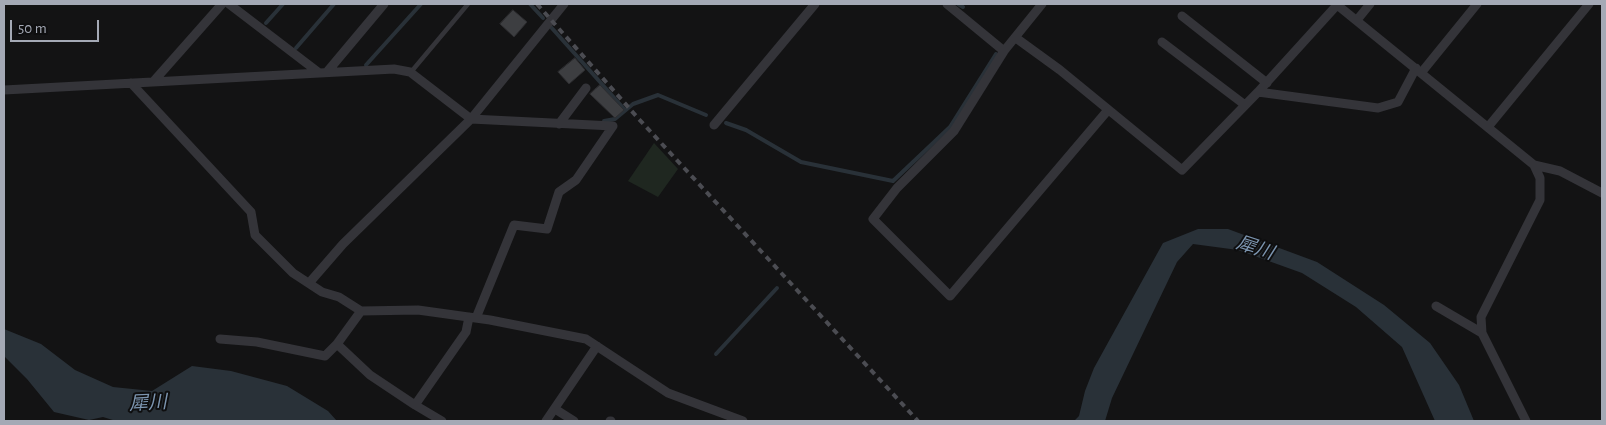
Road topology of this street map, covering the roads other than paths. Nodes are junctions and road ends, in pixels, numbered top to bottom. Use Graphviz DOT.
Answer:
graph roads {
  1 [pos="222,4"];
  2 [pos="229,4"];
  3 [pos="384,4"];
  4 [pos="468,4"];
  5 [pos="564,4"];
  6 [pos="815,4"];
  7 [pos="947,4"];
  8 [pos="1042,4"];
  9 [pos="1337,4"];
  10 [pos="1370,4"];
  11 [pos="1477,4"];
  12 [pos="1589,4"];
  13 [pos="1182,16"];
  14 [pos="1357,20"];
  15 [pos="1016,38"];
  16 [pos="1162,42"];
  17 [pos="1004,52"];
  18 [pos="1418,70"];
  19 [pos="323,72"];
  20 [pos="410,72"];
  21 [pos="153,82"];
  22 [pos="1266,82"];
  23 [pos="131,83"];
  24 [pos="586,88"];
  25 [pos="4,90"];
  26 [pos="1258,92"];
  27 [pos="1245,105"];
  28 [pos="1108,110"];
  29 [pos="471,119"];
  30 [pos="559,124"];
  31 [pos="714,124"];
  32 [pos="1488,127"];
  33 [pos="1534,165"];
  34 [pos="1602,193"];
  35 [pos="310,282"];
  36 [pos="1436,306"];
  37 [pos="361,311"];
  38 [pos="473,317"];
  39 [pos="1482,333"];
  40 [pos="220,339"];
  41 [pos="337,344"];
  42 [pos="597,346"];
  43 [pos="415,405"];
  44 [pos="555,409"];
  45 [pos="442,421"];
  46 [pos="546,421"];
  47 [pos="574,421"];
  48 [pos="743,421"];
  49 [pos="1526,421"];
  1 -- 21 [label="street"];
  2 -- 19 [label="street"];
  3 -- 19 [label="street"];
  4 -- 20 [label="lane"];
  5 -- 29 [label="street"];
  6 -- 31 [label="street"];
  7 -- 17 [label="street"];
  8 -- 15 [label="street"];
  9 -- 14 [label="street"];
  9 -- 22 [label="street"];
  10 -- 14 [label="street"];
  11 -- 18 [label="street"];
  12 -- 32 [label="street"];
  13 -- 22 [label="street"];
  14 -- 18 [label="street"];
  15 -- 17 [label="street"];
  15 -- 28 [label="street"];
  16 -- 27 [label="street"];
  17 -- 28 [label="street"];
  18 -- 26 [label="street"];
  18 -- 32 [label="street"];
  19 -- 20 [label="street"];
  19 -- 21 [label="street"];
  20 -- 29 [label="street"];
  21 -- 23 [label="street"];
  22 -- 26 [label="street"];
  23 -- 25 [label="street"];
  23 -- 35 [label="street"];
  24 -- 30 [label="street"];
  26 -- 27 [label="street"];
  27 -- 28 [label="street"];
  29 -- 30 [label="street"];
  29 -- 35 [label="street"];
  30 -- 38 [label="street"];
  32 -- 33 [label="street"];
  33 -- 34 [label="street"];
  33 -- 39 [label="street"];
  35 -- 37 [label="street"];
  36 -- 39 [label="street"];
  37 -- 38 [label="street"];
  37 -- 41 [label="street"];
  38 -- 42 [label="street"];
  38 -- 43 [label="street"];
  39 -- 49 [label="street"];
  40 -- 41 [label="street"];
  41 -- 43 [label="street"];
  42 -- 44 [label="street"];
  42 -- 48 [label="street"];
  43 -- 45 [label="street"];
  44 -- 46 [label="street"];
  44 -- 47 [label="street"];
}
